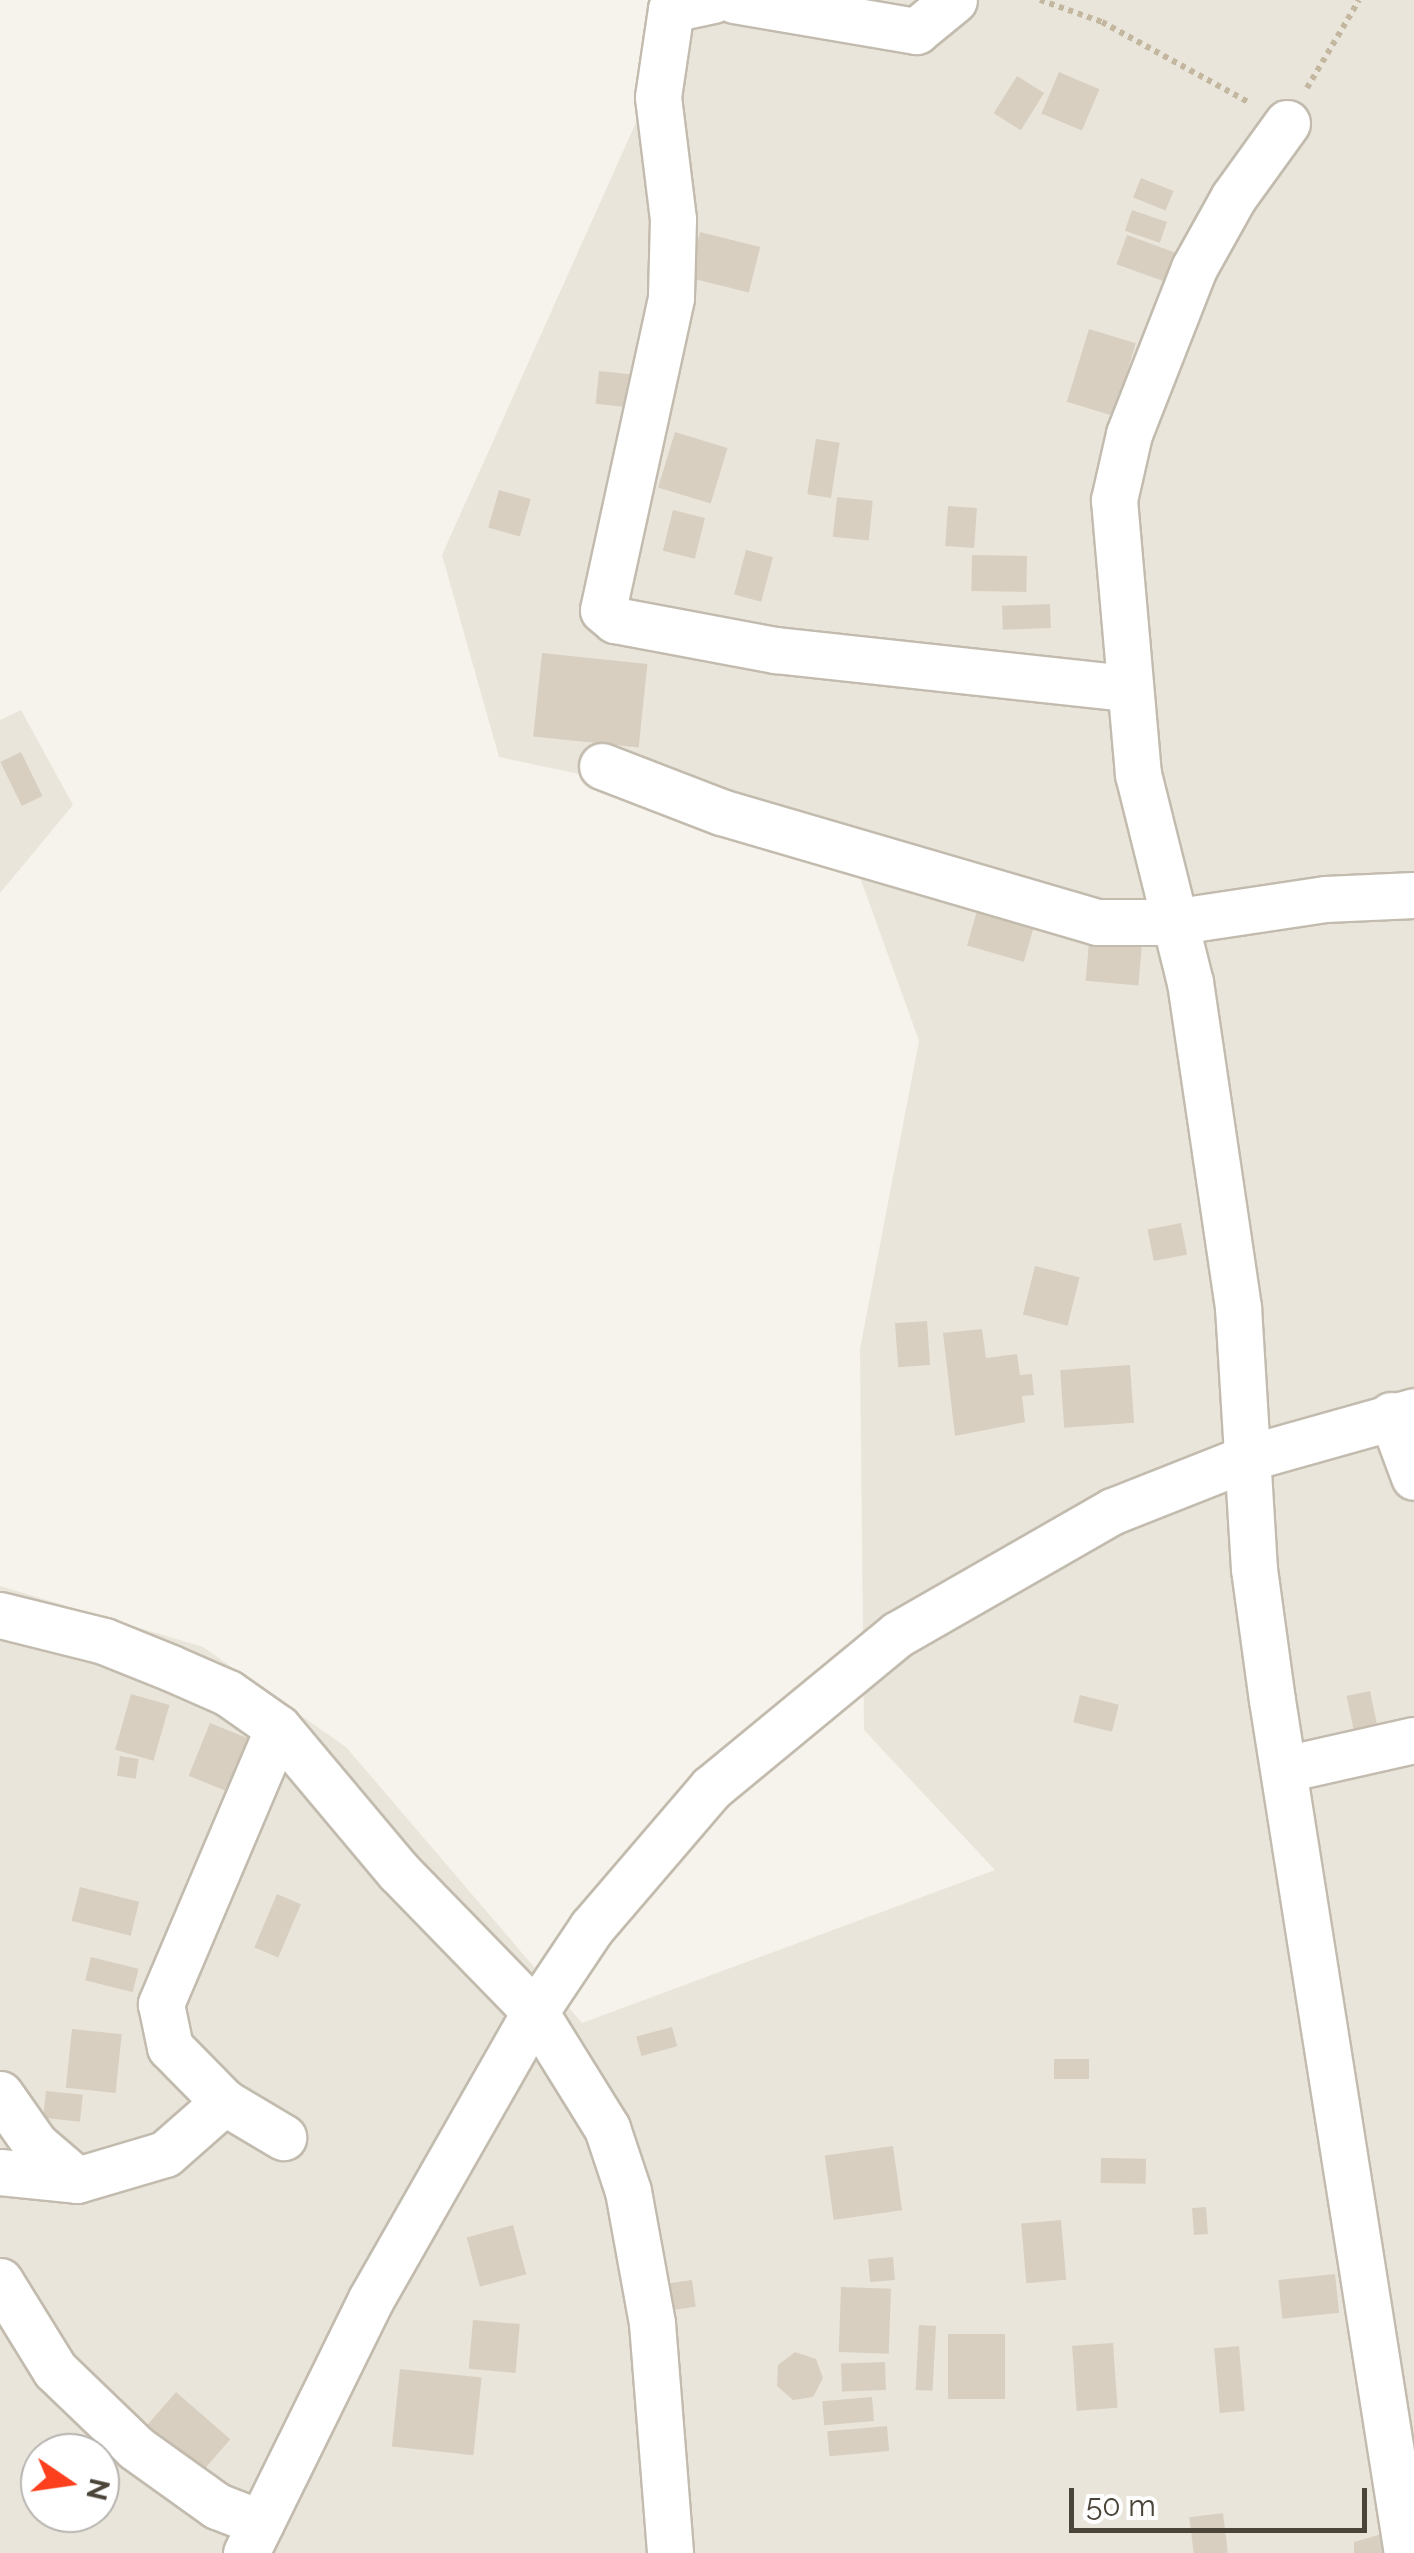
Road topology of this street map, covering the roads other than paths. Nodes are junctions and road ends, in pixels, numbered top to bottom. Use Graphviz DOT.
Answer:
graph roads {
  1 [pos="734,0"];
  2 [pos="954,0"];
  3 [pos="675,3"];
  4 [pos="1287,123"];
  5 [pos="1128,688"];
  6 [pos="602,766"];
  7 [pos="1414,895"];
  8 [pos="1172,922"];
  9 [pos="1403,1413"];
  10 [pos="1247,1458"];
  11 [pos="1414,1477"];
  12 [pos="0,1615"];
  13 [pos="278,1728"];
  14 [pos="1414,1740"];
  15 [pos="1284,1769"];
  16 [pos="535,2012"];
  17 [pos="0,2094"];
  18 [pos="224,2102"];
  19 [pos="284,2137"];
  20 [pos="0,2172"];
  21 [pos="77,2180"];
  22 [pos="0,2280"];
  23 [pos="253,2538"];
  24 [pos="670,2553"];
  25 [pos="1407,2553"];
  1 -- 2 [label="street"];
  3 -- 5 [label="street"];
  4 -- 5 [label="street"];
  5 -- 8 [label="street"];
  6 -- 8 [label="street"];
  7 -- 8 [label="street"];
  8 -- 10 [label="street"];
  9 -- 10 [label="street"];
  9 -- 11 [label="street"];
  10 -- 15 [label="street"];
  10 -- 16 [label="street"];
  12 -- 13 [label="street"];
  13 -- 16 [label="street"];
  13 -- 18 [label="street"];
  14 -- 15 [label="street"];
  15 -- 25 [label="street"];
  16 -- 23 [label="street"];
  16 -- 24 [label="street"];
  17 -- 21 [label="street"];
  18 -- 19 [label="street"];
  18 -- 21 [label="street"];
  20 -- 21 [label="street"];
  22 -- 23 [label="street"];
}
